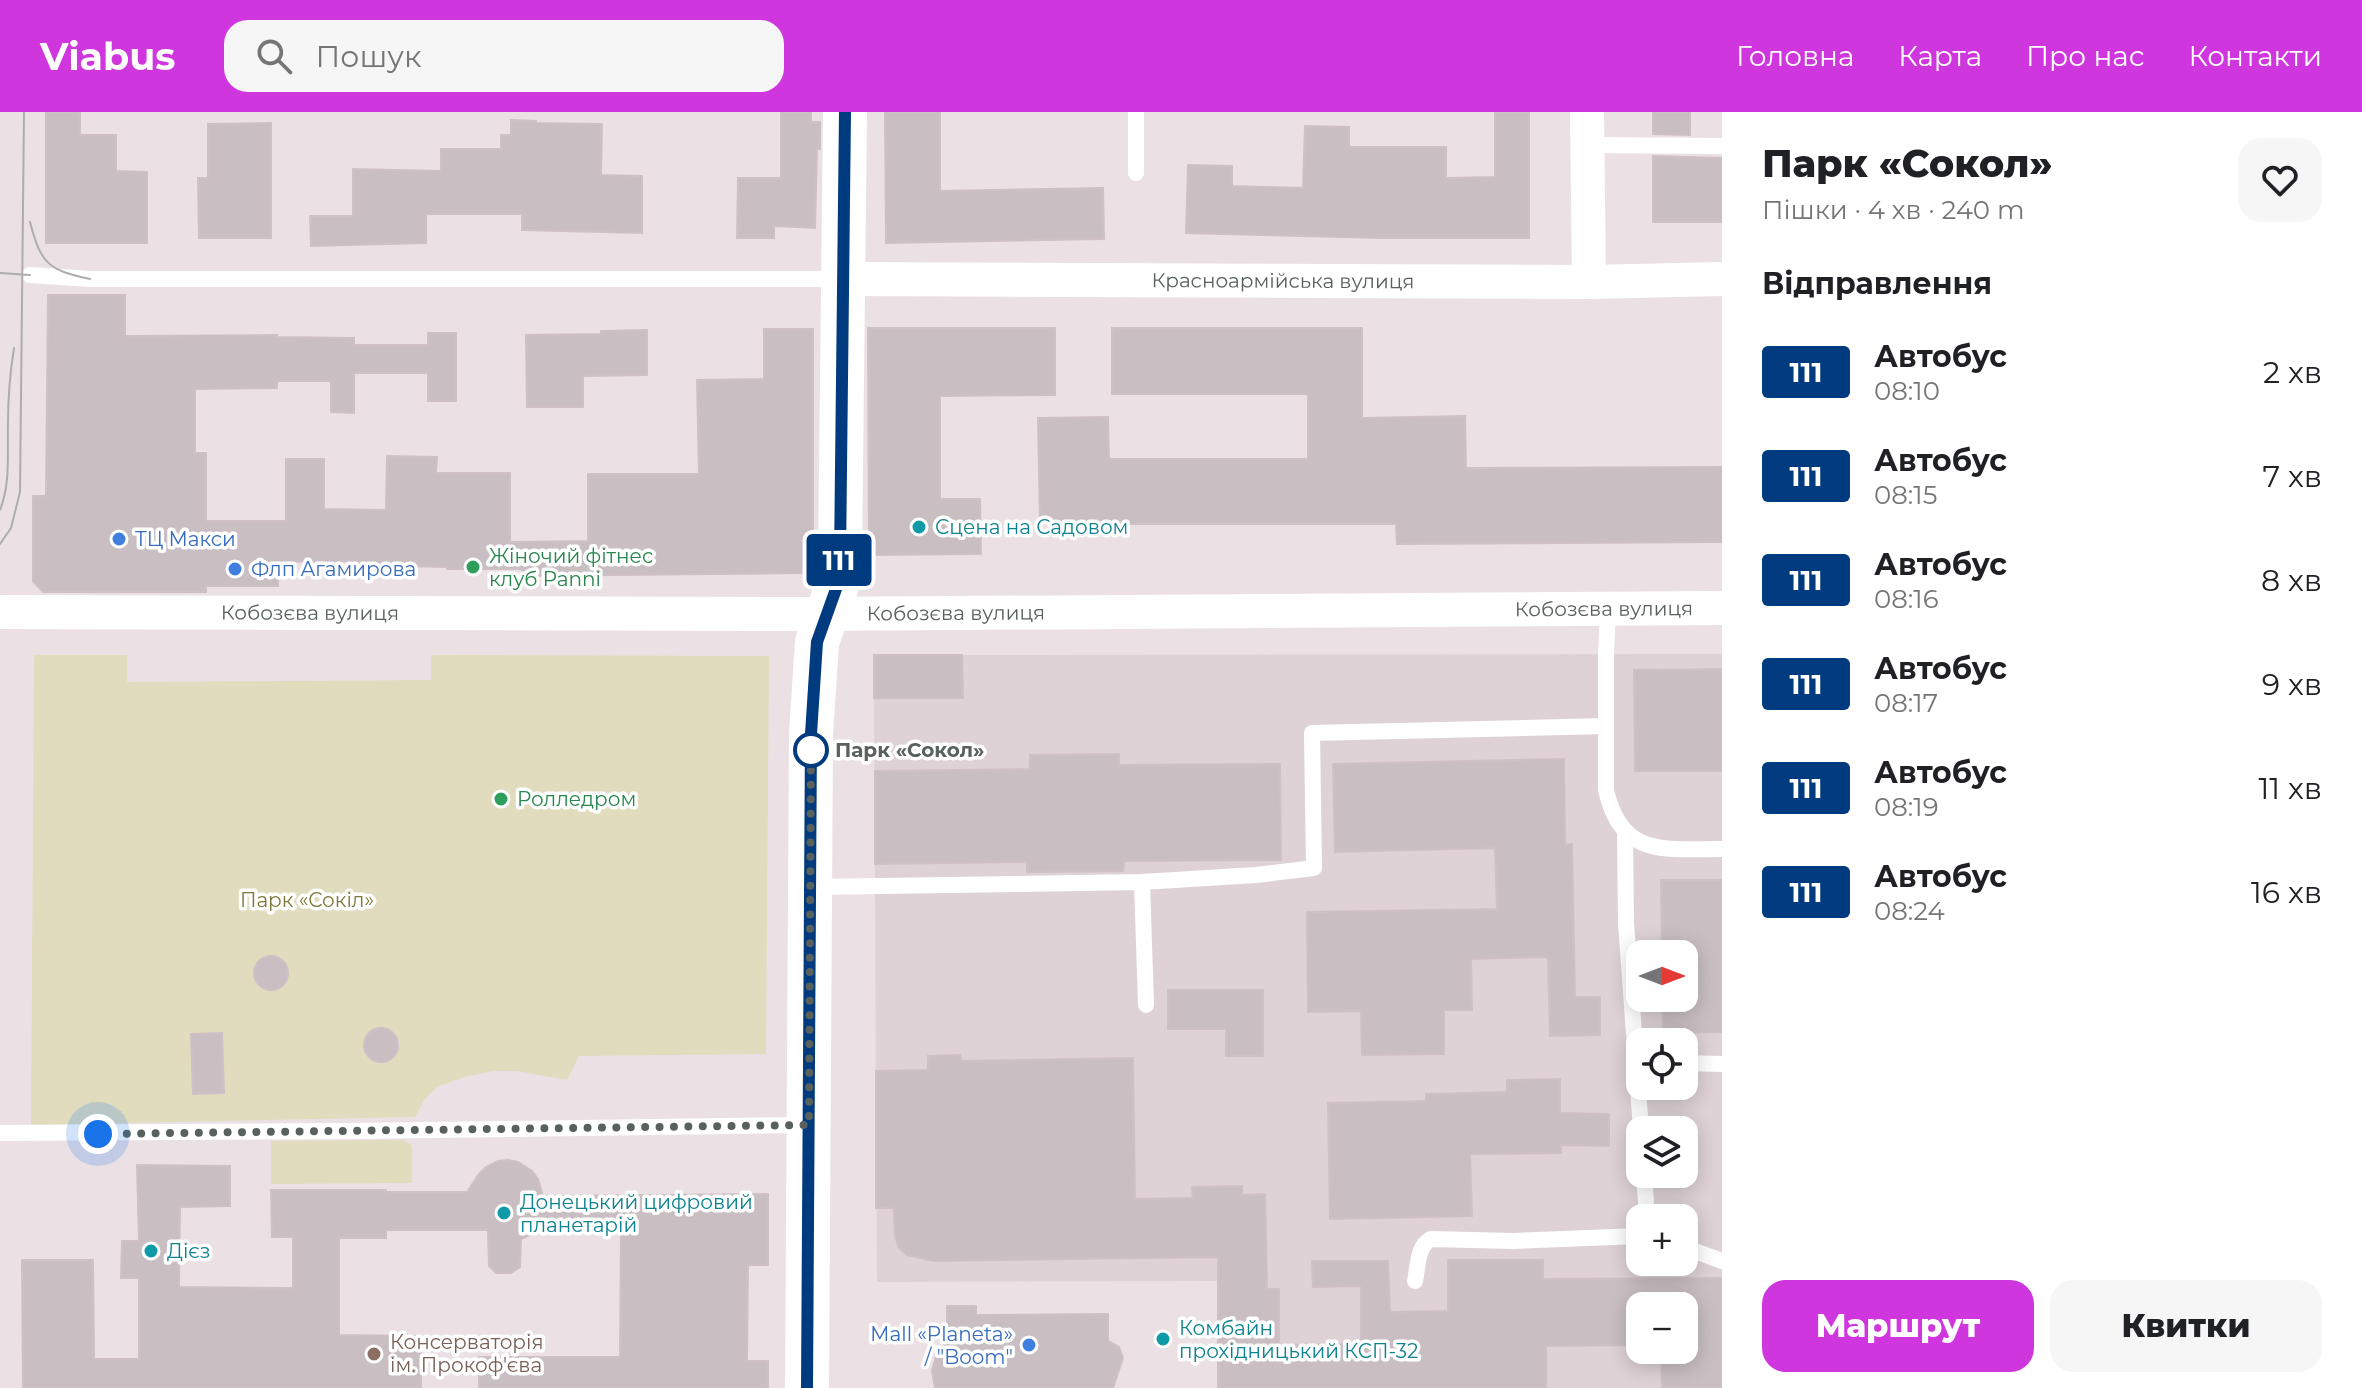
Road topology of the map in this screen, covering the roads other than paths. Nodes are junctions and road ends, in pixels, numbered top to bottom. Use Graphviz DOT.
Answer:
graph roads {
  1 [pos="845,112"];
  2 [pos="1136,112"];
  3 [pos="1587,128"];
  4 [pos="1722,146"];
  5 [pos="1136,173"];
  6 [pos="30,275"];
  7 [pos="843,279"];
  8 [pos="1722,279"];
  9 [pos="1589,282"];
  10 [pos="1722,608"];
  11 [pos="1608,609"];
  12 [pos="0,612"];
  13 [pos="828,613"];
  14 [pos="1605,726"];
  15 [pos="1625,834"];
  16 [pos="1722,849"];
  17 [pos="1142,882"];
  18 [pos="811,887"];
  19 [pos="1146,1005"];
  20 [pos="1635,1028"];
  21 [pos="1698,1063"];
  22 [pos="1722,1064"];
  23 [pos="809,1125"];
  24 [pos="0,1133"];
  25 [pos="1626,1237"];
  26 [pos="1698,1252"];
  27 [pos="1722,1261"];
  28 [pos="1415,1281"];
  29 [pos="807,1388"];
  1 -- 7 [label="street"];
  2 -- 5 [label="lane"];
  3 -- 4 [label="lane"];
  3 -- 9 [label="street"];
  6 -- 7 [label="lane"];
  7 -- 9 [label="street, Красноармійська вулиця"];
  7 -- 13 [label="street"];
  8 -- 9 [label="street, Красноармійська вулиця"];
  10 -- 11 [label="street, Кобозєва вулиця"];
  11 -- 13 [label="street, Кобозєва вулиця"];
  11 -- 14 [label="lane"];
  12 -- 13 [label="street, Кобозєва вулиця"];
  13 -- 18 [label="street"];
  14 -- 15 [label="lane"];
  14 -- 17 [label="lane"];
  15 -- 16 [label="lane"];
  15 -- 20 [label="lane"];
  17 -- 18 [label="lane"];
  17 -- 19 [label="lane"];
  18 -- 23 [label="street"];
  21 -- 22 [label="lane"];
  23 -- 24 [label="lane"];
  23 -- 29 [label="street"];
  25 -- 28 [label="lane"];
  26 -- 27 [label="lane"];
}
